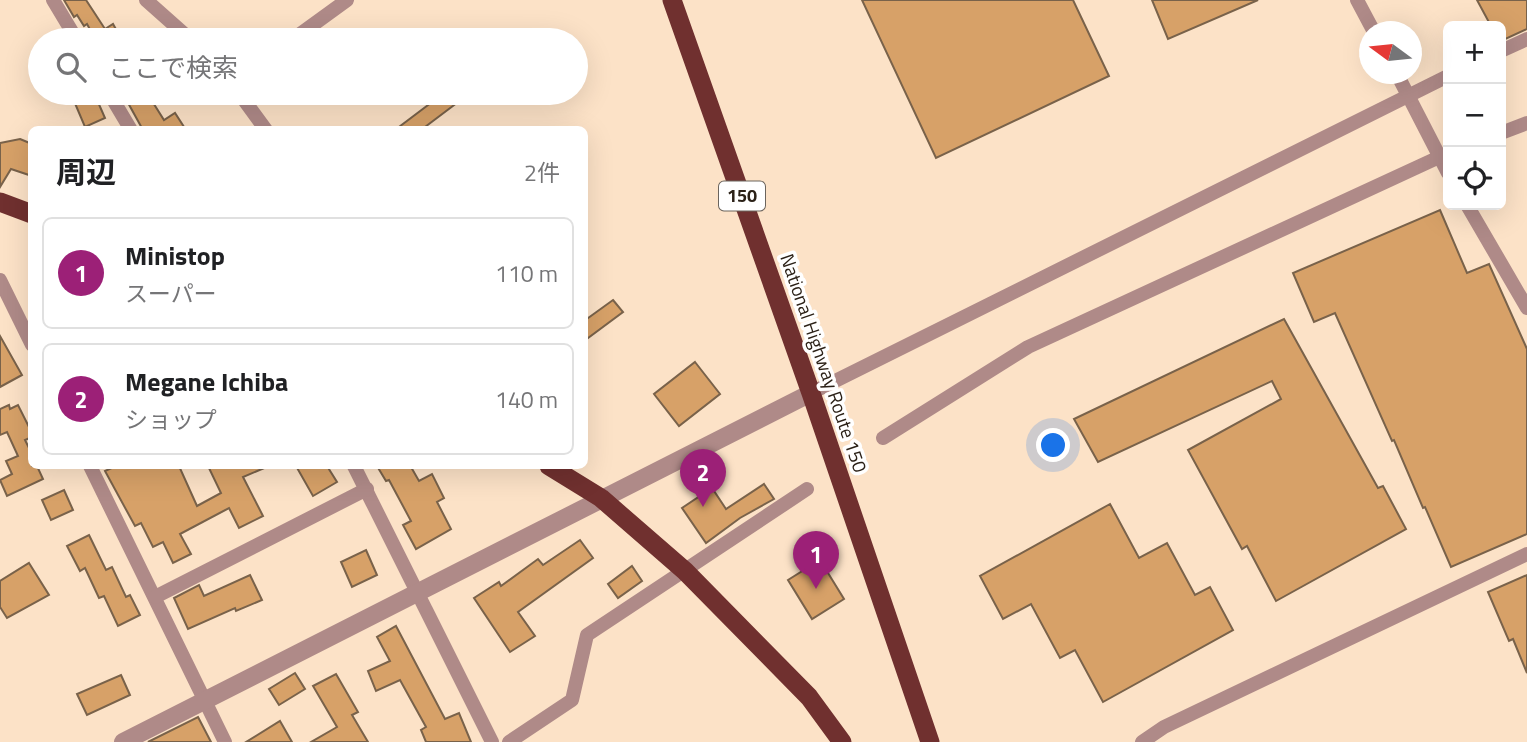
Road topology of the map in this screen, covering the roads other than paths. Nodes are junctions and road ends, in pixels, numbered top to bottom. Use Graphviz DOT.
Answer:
graph roads {
  1 [pos="53,0"];
  2 [pos="146,0"];
  3 [pos="346,0"];
  4 [pos="672,0"];
  5 [pos="1357,0"];
  6 [pos="1368,21"];
  7 [pos="70,28"];
  8 [pos="178,28"];
  9 [pos="308,28"];
  10 [pos="1527,39"];
  11 [pos="1506,49"];
  12 [pos="1443,78"];
  13 [pos="1403,84"];
  14 [pos="1409,95"];
  15 [pos="116,105"];
  16 [pos="248,105"];
  17 [pos="1527,123"];
  18 [pos="129,126"];
  19 [pos="263,126"];
  20 [pos="1506,131"];
  21 [pos="1443,155"];
  22 [pos="0,202"];
  23 [pos="1470,210"];
  24 [pos="28,212"];
  25 [pos="0,280"];
  26 [pos="1527,308"];
  27 [pos="28,337"];
  28 [pos="811,393"];
  29 [pos="883,438"];
  30 [pos="91,469"];
  31 [pos="356,469"];
  32 [pos="555,469"];
  33 [pos="367,489"];
  34 [pos="807,489"];
  35 [pos="601,498"];
  36 [pos="1527,554"];
  37 [pos="685,571"];
  38 [pos="417,592"];
  39 [pos="155,597"];
  40 [pos="205,700"];
  41 [pos="123,742"];
  42 [pos="225,742"];
  43 [pos="492,742"];
  44 [pos="509,742"];
  45 [pos="842,742"];
  46 [pos="930,742"];
  47 [pos="1142,742"];
  1 -- 7 [label="street"];
  2 -- 8 [label="street"];
  3 -- 9 [label="street"];
  4 -- 28 [label="highway, National Highway Route 150 / 150"];
  5 -- 6 [label="street"];
  10 -- 11 [label="street"];
  12 -- 14 [label="street"];
  13 -- 14 [label="street"];
  14 -- 21 [label="street"];
  14 -- 28 [label="street"];
  15 -- 18 [label="street"];
  16 -- 19 [label="street"];
  17 -- 20 [label="street"];
  21 -- 29 [label="street"];
  22 -- 24 [label="highway"];
  23 -- 26 [label="street"];
  25 -- 27 [label="street"];
  28 -- 35 [label="street"];
  28 -- 46 [label="highway, National Highway Route 150 / 150"];
  30 -- 39 [label="street"];
  31 -- 33 [label="street"];
  32 -- 35 [label="highway"];
  33 -- 38 [label="street"];
  33 -- 39 [label="street"];
  34 -- 37 [label="street"];
  35 -- 37 [label="highway"];
  35 -- 38 [label="street"];
  36 -- 47 [label="street"];
  37 -- 44 [label="street"];
  37 -- 45 [label="highway"];
  38 -- 40 [label="street"];
  38 -- 43 [label="street"];
  39 -- 40 [label="street"];
  40 -- 41 [label="street"];
  40 -- 42 [label="street"];
}
